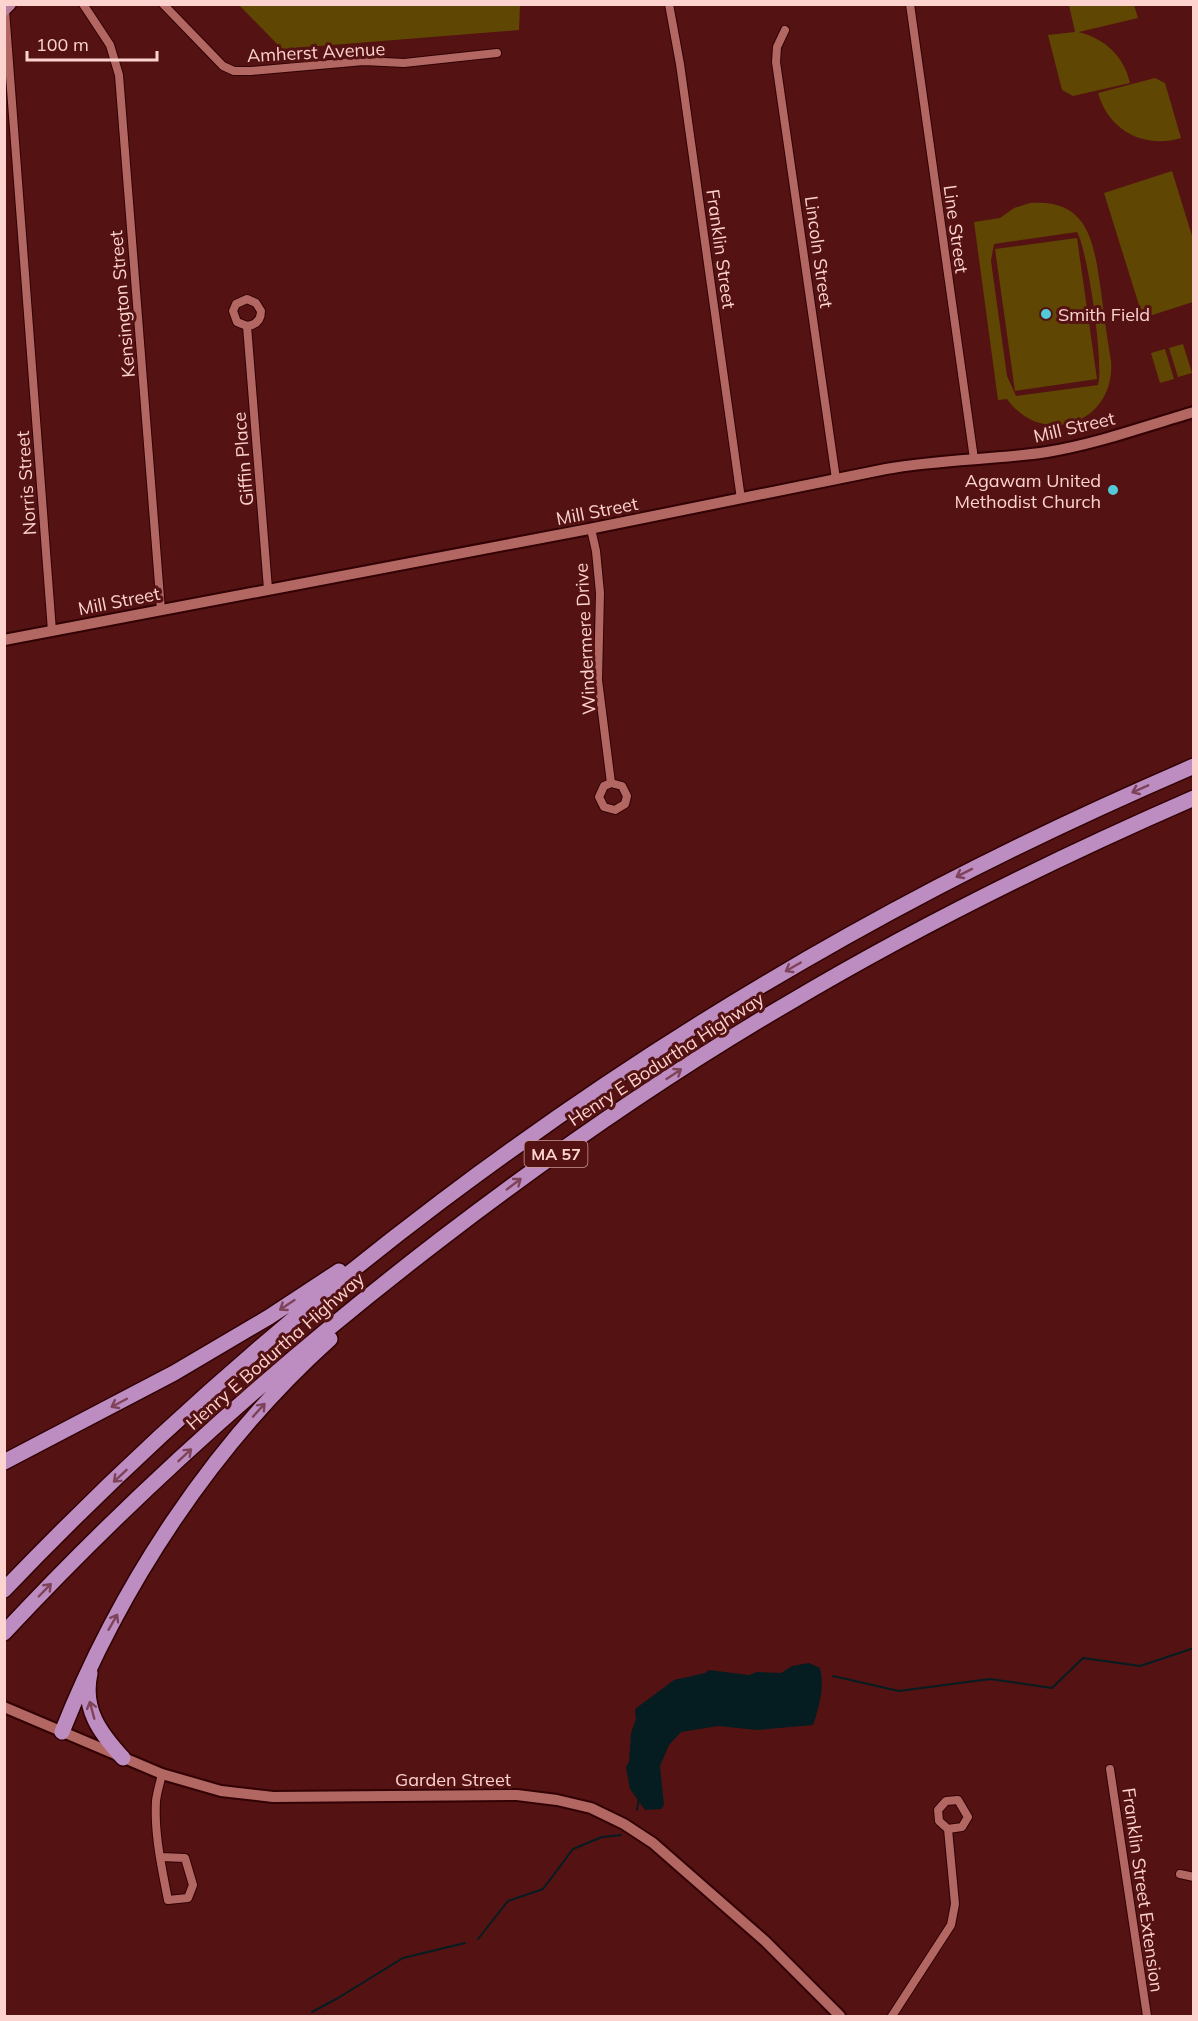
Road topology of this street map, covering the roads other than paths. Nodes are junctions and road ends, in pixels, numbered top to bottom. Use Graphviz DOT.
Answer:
graph roads {
  1 [pos="10,4"];
  2 [pos="83,4"];
  3 [pos="163,4"];
  4 [pos="669,4"];
  5 [pos="910,4"];
  6 [pos="4,10"];
  7 [pos="785,30"];
  8 [pos="497,52"];
  9 [pos="247,326"];
  10 [pos="1194,412"];
  11 [pos="974,459"];
  12 [pos="836,479"];
  13 [pos="741,499"];
  14 [pos="591,529"];
  15 [pos="268,589"];
  16 [pos="161,610"];
  17 [pos="52,631"];
  18 [pos="4,640"];
  19 [pos="1194,766"];
  20 [pos="611,783"];
  21 [pos="1194,798"];
  22 [pos="494,1199"];
  23 [pos="424,1215"];
  24 [pos="4,1462"];
  25 [pos="4,1590"];
  26 [pos="4,1633"];
  27 [pos="98,1647"];
  28 [pos="4,1707"];
  29 [pos="62,1732"];
  30 [pos="123,1758"];
  31 [pos="1110,1768"];
  32 [pos="162,1774"];
  33 [pos="948,1829"];
  34 [pos="161,1857"];
  35 [pos="1180,1874"];
  36 [pos="1194,1877"];
  37 [pos="840,2016"];
  38 [pos="892,2016"];
  39 [pos="1147,2016"];
  1 -- 6 [label="main road"];
  2 -- 16 [label="street, Kensington Street"];
  3 -- 8 [label="street, Amherst Avenue"];
  4 -- 13 [label="street, Franklin Street"];
  5 -- 11 [label="street, Line Street"];
  6 -- 17 [label="street, Norris Street"];
  7 -- 12 [label="street, Lincoln Street"];
  9 -- 15 [label="street, Giffin Place"];
  10 -- 11 [label="street, Mill Street"];
  11 -- 12 [label="street, Mill Street"];
  12 -- 13 [label="street, Mill Street"];
  13 -- 14 [label="street, Mill Street"];
  14 -- 15 [label="street, Mill Street"];
  14 -- 20 [label="street, Windermere Drive"];
  15 -- 16 [label="street, Mill Street"];
  16 -- 17 [label="street, Mill Street"];
  17 -- 18 [label="street, Mill Street"];
  19 -- 23 [label="highway, Henry E Bodurtha Highway / MA 57, one-way"];
  22 -- 21 [label="highway, Henry E Bodurtha Highway / MA 57, one-way"];
  26 -- 22 [label="highway, Henry E Bodurtha Highway / MA 57, one-way"];
  27 -- 22 [label="highway, one-way"];
  23 -- 24 [label="highway, one-way"];
  23 -- 25 [label="highway, Henry E Bodurtha Highway / MA 57, one-way"];
  27 -- 29 [label="highway"];
  30 -- 27 [label="highway, one-way"];
  28 -- 29 [label="street, Garden Street"];
  29 -- 30 [label="street, Garden Street"];
  30 -- 32 [label="street, Garden Street"];
  31 -- 39 [label="street, Franklin Street Extension"];
  32 -- 34 [label="street"];
  32 -- 37 [label="street, Garden Street"];
  33 -- 38 [label="street"];
  34 -- 34 [label="street"];
  35 -- 36 [label="street"];
}
